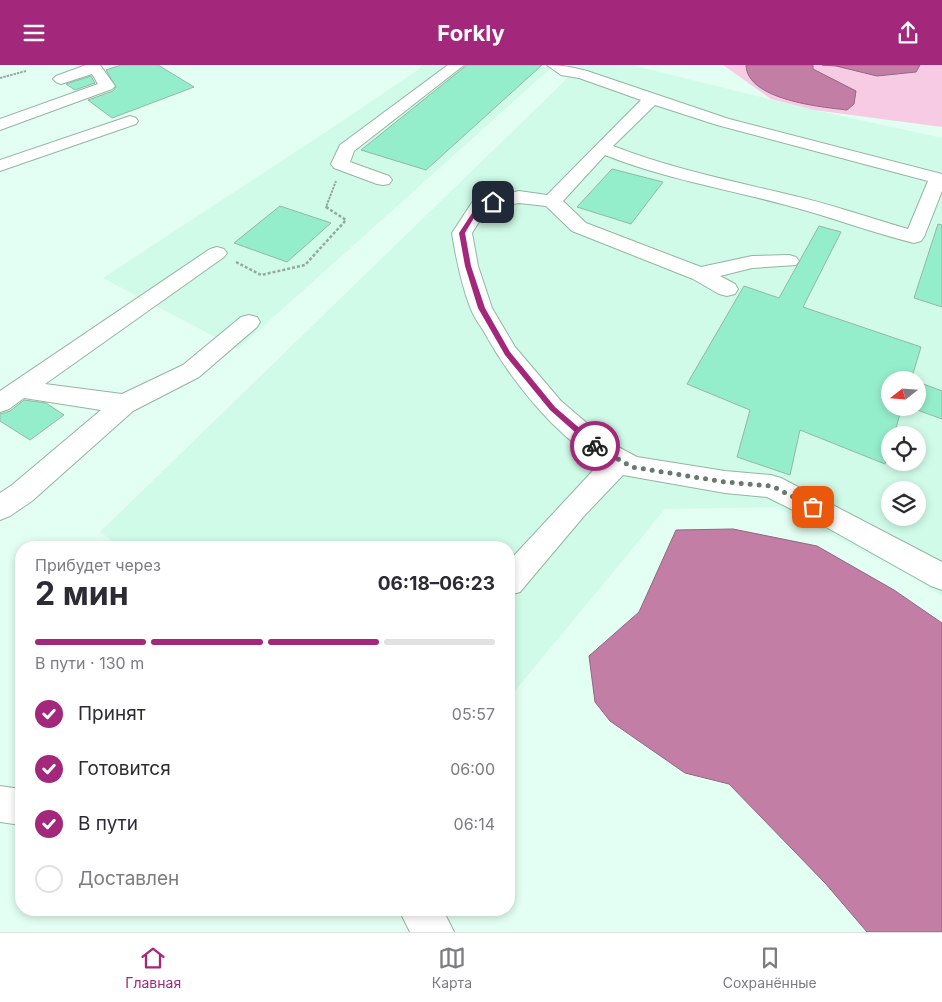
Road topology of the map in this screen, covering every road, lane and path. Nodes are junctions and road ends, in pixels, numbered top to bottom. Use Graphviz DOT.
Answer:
graph roads {
  1 [pos="457,65"];
  2 [pos="554,65"];
  3 [pos="94,66"];
  4 [pos="26,71"];
  5 [pos="0,78"];
  6 [pos="61,79"];
  7 [pos="652,99"];
  8 [pos="130,121"];
  9 [pos="0,125"];
  10 [pos="602,148"];
  11 [pos="340,164"];
  12 [pos="0,166"];
  13 [pos="940,179"];
  14 [pos="383,180"];
  15 [pos="552,201"];
  16 [pos="217,253"];
  17 [pos="789,261"];
  18 [pos="700,274"];
  19 [pos="727,289"];
  20 [pos="249,322"];
  21 [pos="22,389"];
  22 [pos="0,403"];
  23 [pos="124,404"];
  24 [pos="620,460"];
  25 [pos="0,508"];
  26 [pos="515,575"];
  27 [pos="942,577"];
  28 [pos="0,804"];
  29 [pos="15,806"];
  30 [pos="423,916"];
  31 [pos="434,932"];
  1 -- 11 [label="lane"];
  2 -- 7 [label="lane"];
  3 -- 6 [label="lane"];
  3 -- 9 [label="lane"];
  4 -- 5 [label="path"];
  7 -- 10 [label="lane"];
  7 -- 13 [label="lane"];
  8 -- 12 [label="lane"];
  10 -- 13 [label="lane"];
  10 -- 15 [label="lane"];
  11 -- 14 [label="lane"];
  11 -- 16 [label="path"];
  15 -- 18 [label="lane"];
  15 -- 24 [label="lane"];
  16 -- 21 [label="lane"];
  17 -- 18 [label="lane"];
  18 -- 19 [label="lane"];
  20 -- 23 [label="lane"];
  21 -- 22 [label="lane"];
  21 -- 23 [label="lane"];
  23 -- 25 [label="lane"];
  24 -- 26 [label="lane"];
  24 -- 27 [label="lane"];
  28 -- 29 [label="lane"];
  30 -- 31 [label="lane"];
}
